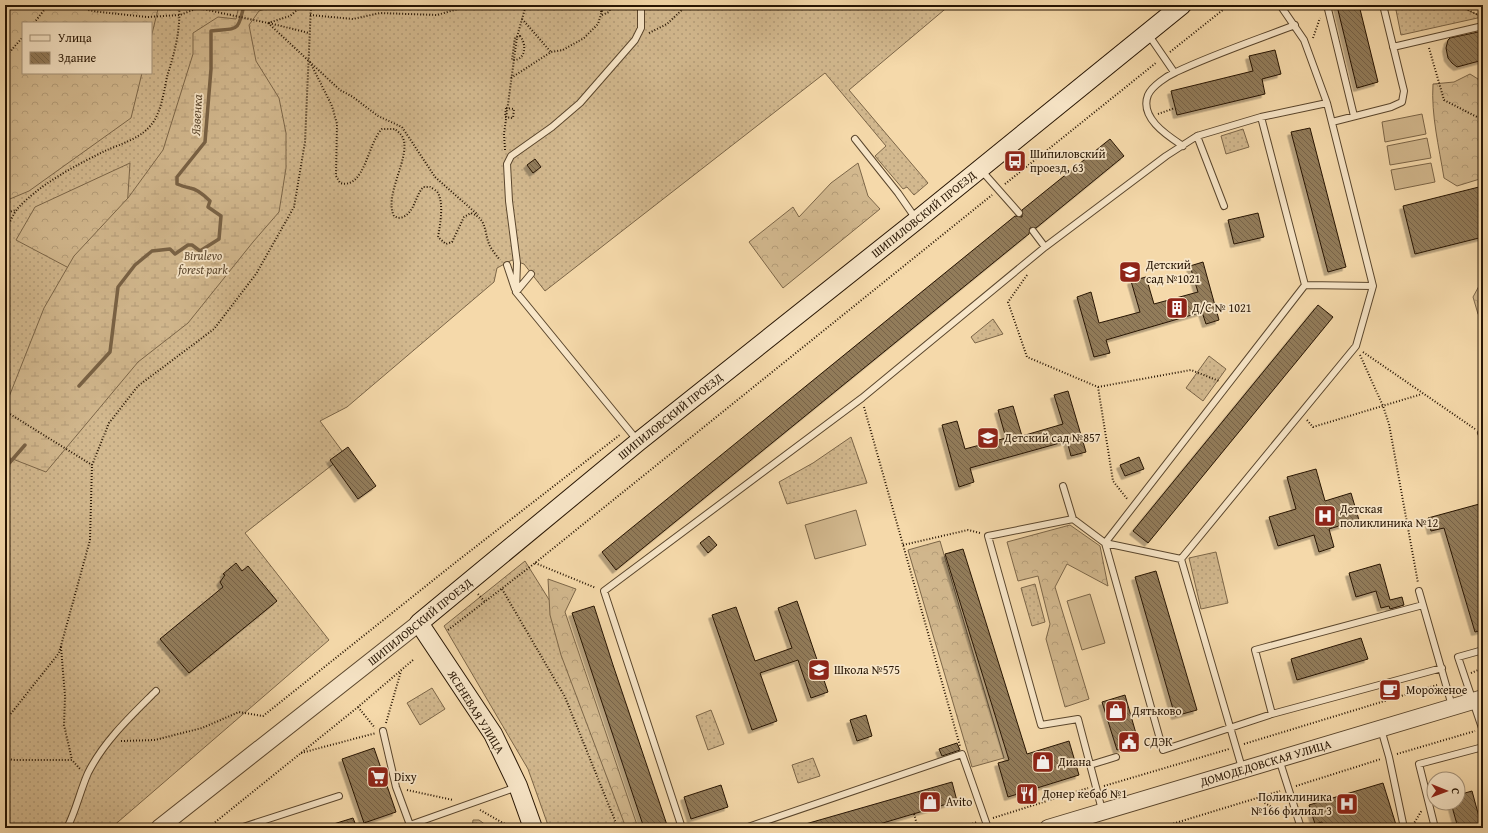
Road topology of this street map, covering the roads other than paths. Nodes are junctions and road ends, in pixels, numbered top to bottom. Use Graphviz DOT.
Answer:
graph roads {
  1 [pos="642,5"];
  2 [pos="1182,5"];
  3 [pos="1280,5"];
  4 [pos="1327,5"];
  5 [pos="1383,5"];
  6 [pos="1295,25"];
  7 [pos="1483,26"];
  8 [pos="1147,33"];
  9 [pos="1393,47"];
  10 [pos="1174,72"];
  11 [pos="1327,103"];
  12 [pos="1354,116"];
  13 [pos="1261,117"];
  14 [pos="1332,122"];
  15 [pos="1197,136"];
  16 [pos="855,139"];
  17 [pos="1183,146"];
  18 [pos="980,169"];
  19 [pos="1224,206"];
  20 [pos="1019,213"];
  21 [pos="917,220"];
  22 [pos="1033,231"];
  23 [pos="1045,247"];
  24 [pos="507,265"];
  25 [pos="531,274"];
  26 [pos="1305,285"];
  27 [pos="1373,286"];
  28 [pos="516,292"];
  29 [pos="633,435"];
  30 [pos="1063,486"];
  31 [pos="1074,519"];
  32 [pos="1105,543"];
  33 [pos="1181,559"];
  34 [pos="1420,590"];
  35 [pos="1423,605"];
  36 [pos="419,624"];
  37 [pos="1483,650"];
  38 [pos="1442,668"];
  39 [pos="156,691"];
  40 [pos="1478,700"];
  41 [pos="1452,708"];
  42 [pos="1272,714"];
  43 [pos="1230,727"];
  44 [pos="1381,729"];
  45 [pos="383,731"];
  46 [pos="1483,731"];
  47 [pos="1483,747"];
  48 [pos="1116,757"];
  49 [pos="1279,759"];
  50 [pos="1090,764"];
  51 [pos="1242,770"];
  52 [pos="518,786"];
  53 [pos="339,796"];
  54 [pos="1102,812"];
  55 [pos="168,823"];
  56 [pos="410,827"];
  57 [pos="67,828"];
  58 [pos="240,828"];
  59 [pos="402,828"];
  60 [pos="533,828"];
  61 [pos="682,828"];
  62 [pos="745,828"];
  63 [pos="988,828"];
  64 [pos="1048,828"];
  65 [pos="1302,828"];
  66 [pos="1404,828"];
  67 [pos="1435,828"];
  1 -- 28 [label="lane"];
  2 -- 8 [label="main road, ШИПИЛОВСКИЙ ПРОЕЗД"];
  3 -- 6 [label="lane"];
  4 -- 12 [label="lane"];
  5 -- 9 [label="lane"];
  6 -- 10 [label="lane"];
  6 -- 11 [label="lane"];
  7 -- 9 [label="lane"];
  8 -- 10 [label="lane"];
  8 -- 18 [label="main road, ШИПИЛОВСКИЙ ПРОЕЗД"];
  9 -- 12 [label="lane"];
  10 -- 17 [label="lane"];
  11 -- 13 [label="lane"];
  11 -- 14 [label="lane"];
  12 -- 14 [label="lane"];
  13 -- 15 [label="lane"];
  13 -- 26 [label="lane"];
  14 -- 27 [label="lane"];
  15 -- 17 [label="lane"];
  15 -- 19 [label="lane"];
  16 -- 21 [label="lane"];
  17 -- 23 [label="lane"];
  18 -- 20 [label="lane"];
  18 -- 21 [label="main road, ШИПИЛОВСКИЙ ПРОЕЗД"];
  21 -- 29 [label="main road, ШИПИЛОВСКИЙ ПРОЕЗД"];
  22 -- 23 [label="lane"];
  23 -- 61 [label="lane"];
  24 -- 28 [label="lane"];
  25 -- 28 [label="lane"];
  26 -- 27 [label="lane"];
  26 -- 32 [label="lane"];
  27 -- 33 [label="lane"];
  28 -- 29 [label="lane"];
  29 -- 36 [label="main road, ШИПИЛОВСКИЙ ПРОЕЗД"];
  30 -- 31 [label="lane"];
  31 -- 32 [label="lane"];
  31 -- 50 [label="lane"];
  32 -- 33 [label="lane"];
  32 -- 43 [label="lane"];
  33 -- 43 [label="lane"];
  34 -- 35 [label="lane"];
  35 -- 38 [label="lane"];
  35 -- 42 [label="lane"];
  36 -- 52 [label="main road, ЯСЕНЕВАЯ УЛИЦА"];
  36 -- 55 [label="street, ШИПИЛОВСКИЙ ПРОЕЗД"];
  37 -- 40 [label="lane"];
  38 -- 41 [label="lane"];
  38 -- 42 [label="lane"];
  39 -- 57 [label="lane"];
  40 -- 41 [label="street, ДОМОДЕДОВСКАЯ УЛИЦА"];
  40 -- 46 [label="lane"];
  41 -- 44 [label="street, ДОМОДЕДОВСКАЯ УЛИЦА"];
  42 -- 43 [label="lane"];
  43 -- 51 [label="lane"];
  44 -- 49 [label="street, ДОМОДЕДОВСКАЯ УЛИЦА"];
  44 -- 66 [label="lane"];
  45 -- 56 [label="lane"];
  47 -- 67 [label="lane"];
  48 -- 50 [label="lane"];
  49 -- 51 [label="street, ДОМОДЕДОВСКАЯ УЛИЦА"];
  49 -- 65 [label="lane"];
  50 -- 54 [label="lane"];
  51 -- 54 [label="street, ДОМОДЕДОВСКАЯ УЛИЦА"];
  52 -- 56 [label="lane"];
  52 -- 60 [label="main road, ЯСЕНЕВАЯ УЛИЦА"];
  53 -- 58 [label="lane"];
  54 -- 64 [label="street, ДОМОДЕДОВСКАЯ УЛИЦА"];
  56 -- 59 [label="lane"];
  62 -- 63 [label="lane"];
}
